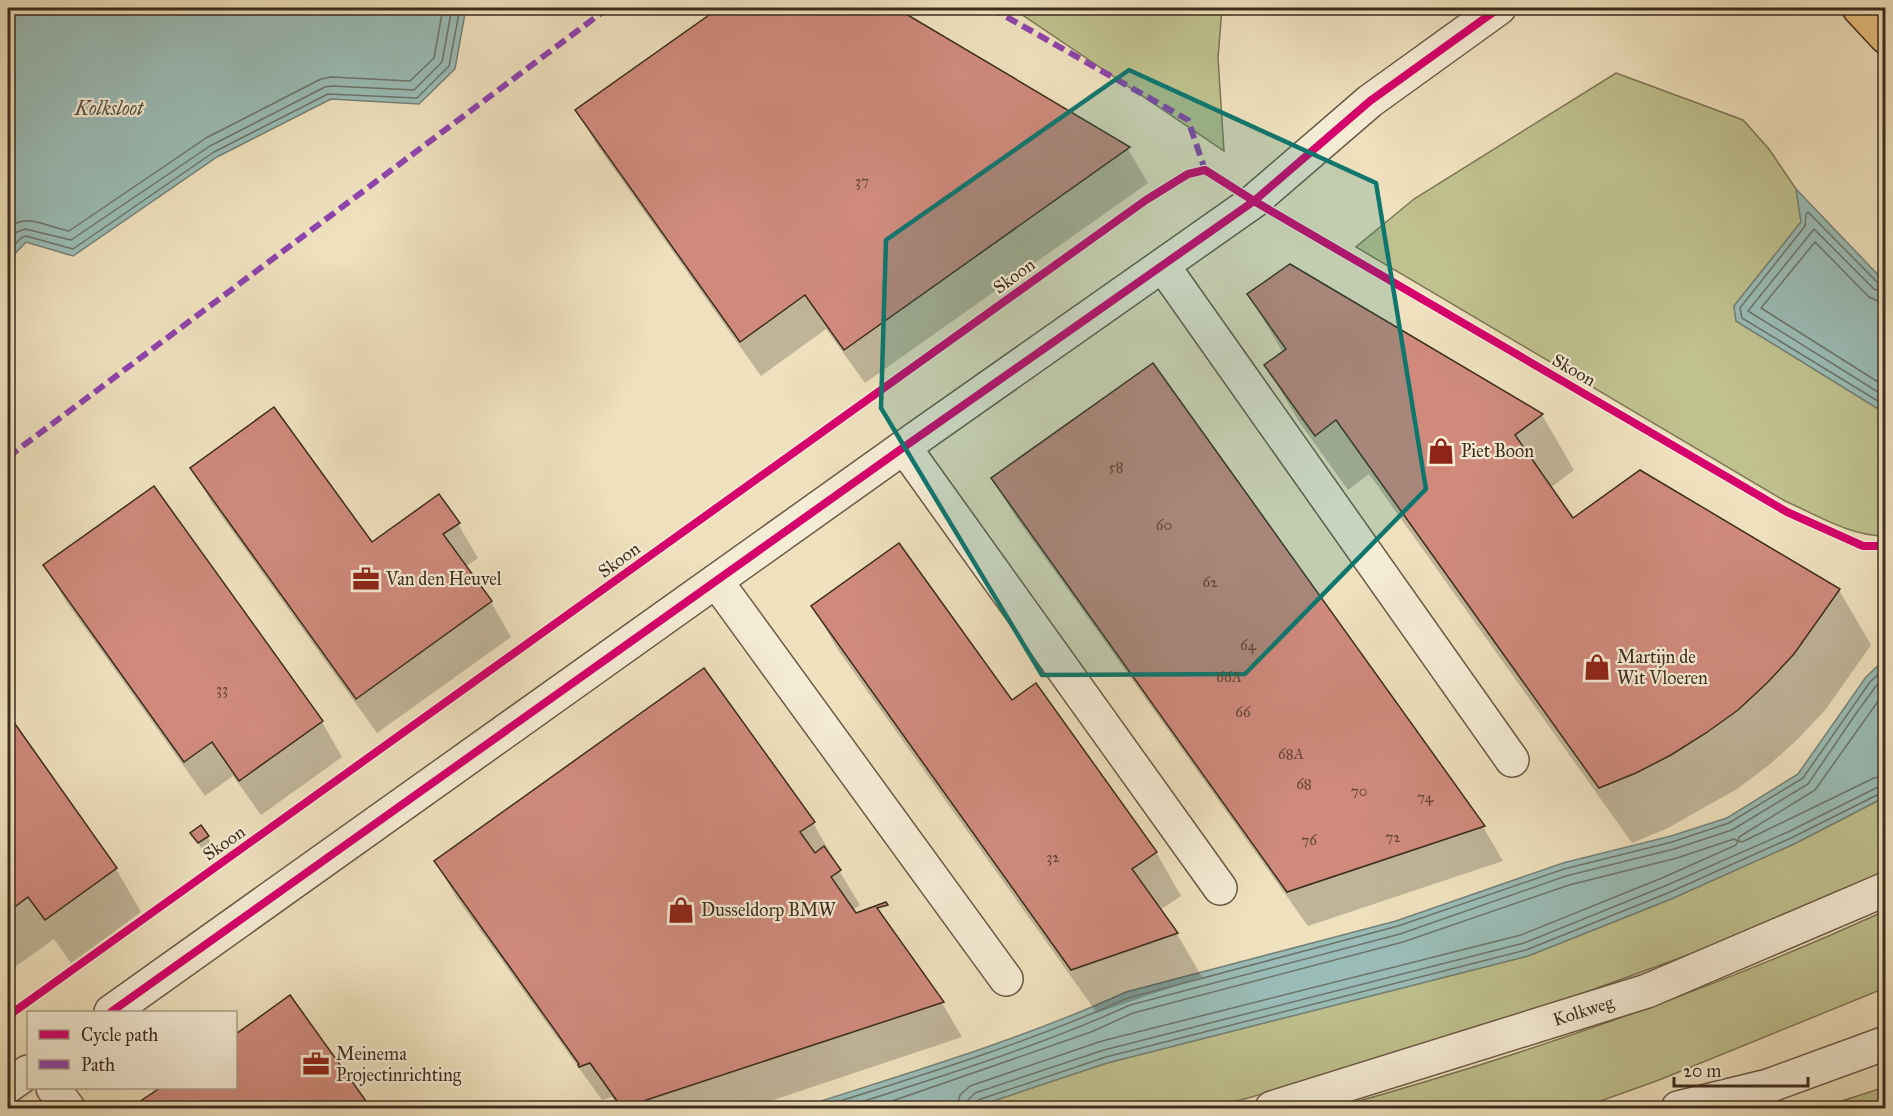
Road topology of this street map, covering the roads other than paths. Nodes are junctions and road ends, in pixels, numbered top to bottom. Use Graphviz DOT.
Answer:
graph roads {
  1 [pos="1499,8"];
  2 [pos="1859,8"];
  3 [pos="1886,37"];
  4 [pos="1163,266"];
  5 [pos="904,447"];
  6 [pos="716,581"];
  7 [pos="1512,760"];
  8 [pos="1220,888"];
  9 [pos="1886,889"];
  10 [pos="1006,980"];
  11 [pos="112,1011"];
  12 [pos="1886,1043"];
  13 [pos="27,1072"];
  14 [pos="8,1086"];
  15 [pos="54,1089"];
  16 [pos="68,1108"];
  17 [pos="1272,1108"];
  18 [pos="1678,1108"];
  1 -- 4 [label="street"];
  2 -- 3 [label="main road"];
  4 -- 5 [label="street"];
  4 -- 7 [label="street"];
  5 -- 6 [label="street"];
  5 -- 8 [label="street"];
  6 -- 10 [label="street"];
  6 -- 11 [label="street"];
  9 -- 17 [label="street, Kolkweg"];
  12 -- 18 [label="street"];
  13 -- 14 [label="street"];
  15 -- 16 [label="street"];
}
